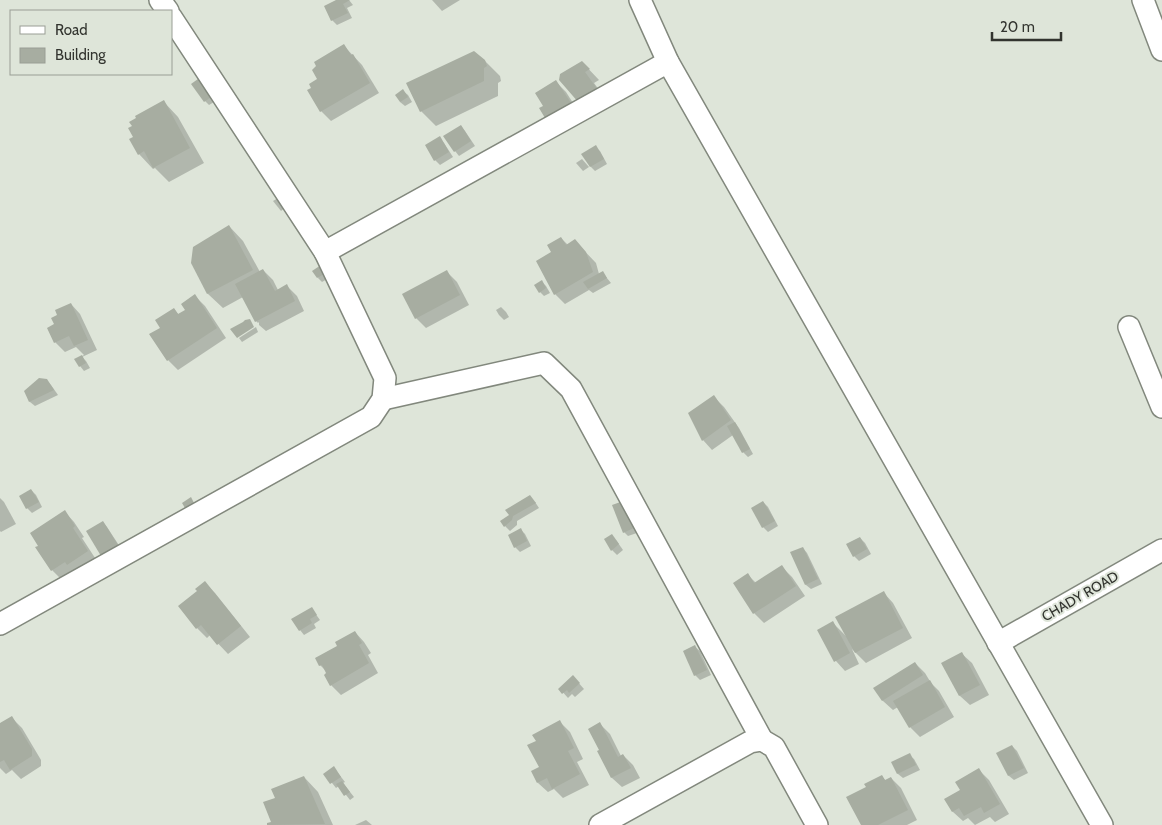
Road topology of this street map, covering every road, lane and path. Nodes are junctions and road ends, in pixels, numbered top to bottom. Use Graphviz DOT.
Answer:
graph roads {
  1 [pos="640,0"];
  2 [pos="1143,0"];
  3 [pos="172,19"];
  4 [pos="1162,50"];
  5 [pos="668,62"];
  6 [pos="325,252"];
  7 [pos="1129,327"];
  8 [pos="383,399"];
  9 [pos="1162,407"];
  10 [pos="1162,550"];
  11 [pos="0,624"];
  12 [pos="998,643"];
  13 [pos="762,740"];
  14 [pos="600,825"];
  15 [pos="817,825"];
  16 [pos="1102,825"];
  1 -- 5 [label="street"];
  2 -- 4 [label="street"];
  3 -- 6 [label="street"];
  5 -- 6 [label="street"];
  5 -- 12 [label="street"];
  6 -- 8 [label="street"];
  7 -- 9 [label="street"];
  8 -- 11 [label="street"];
  8 -- 13 [label="street"];
  10 -- 12 [label="street, CHADY ROAD"];
  12 -- 16 [label="street"];
  13 -- 14 [label="street"];
  13 -- 15 [label="street"];
}
